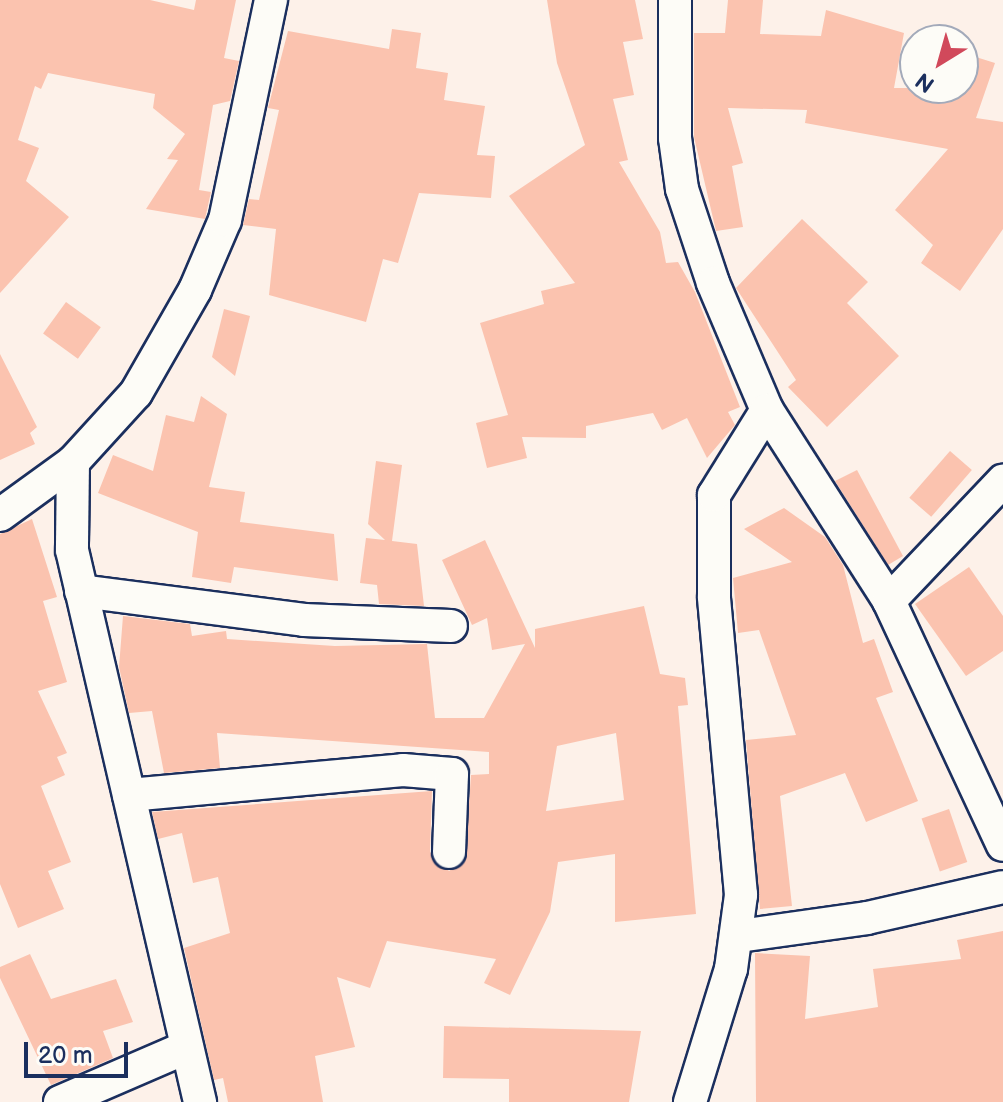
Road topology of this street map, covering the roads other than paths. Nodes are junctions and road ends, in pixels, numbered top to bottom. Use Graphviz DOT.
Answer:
graph roads {
  1 [pos="271,0"];
  2 [pos="675,0"];
  3 [pos="767,410"];
  4 [pos="73,462"];
  5 [pos="1003,481"];
  6 [pos="0,515"];
  7 [pos="81,591"];
  8 [pos="889,601"];
  9 [pos="451,626"];
  10 [pos="129,795"];
  11 [pos="1003,845"];
  12 [pos="449,852"];
  13 [pos="1003,887"];
  14 [pos="739,936"];
  15 [pos="187,1047"];
  16 [pos="60,1102"];
  17 [pos="200,1102"];
  18 [pos="690,1102"];
  1 -- 4 [label="street"];
  2 -- 3 [label="street"];
  3 -- 8 [label="street"];
  3 -- 14 [label="street"];
  4 -- 6 [label="street"];
  4 -- 7 [label="street"];
  5 -- 8 [label="street"];
  7 -- 9 [label="street"];
  7 -- 10 [label="street"];
  8 -- 11 [label="street"];
  10 -- 12 [label="street"];
  10 -- 15 [label="street"];
  13 -- 14 [label="street"];
  14 -- 18 [label="street"];
  15 -- 16 [label="street"];
  15 -- 17 [label="street"];
}
